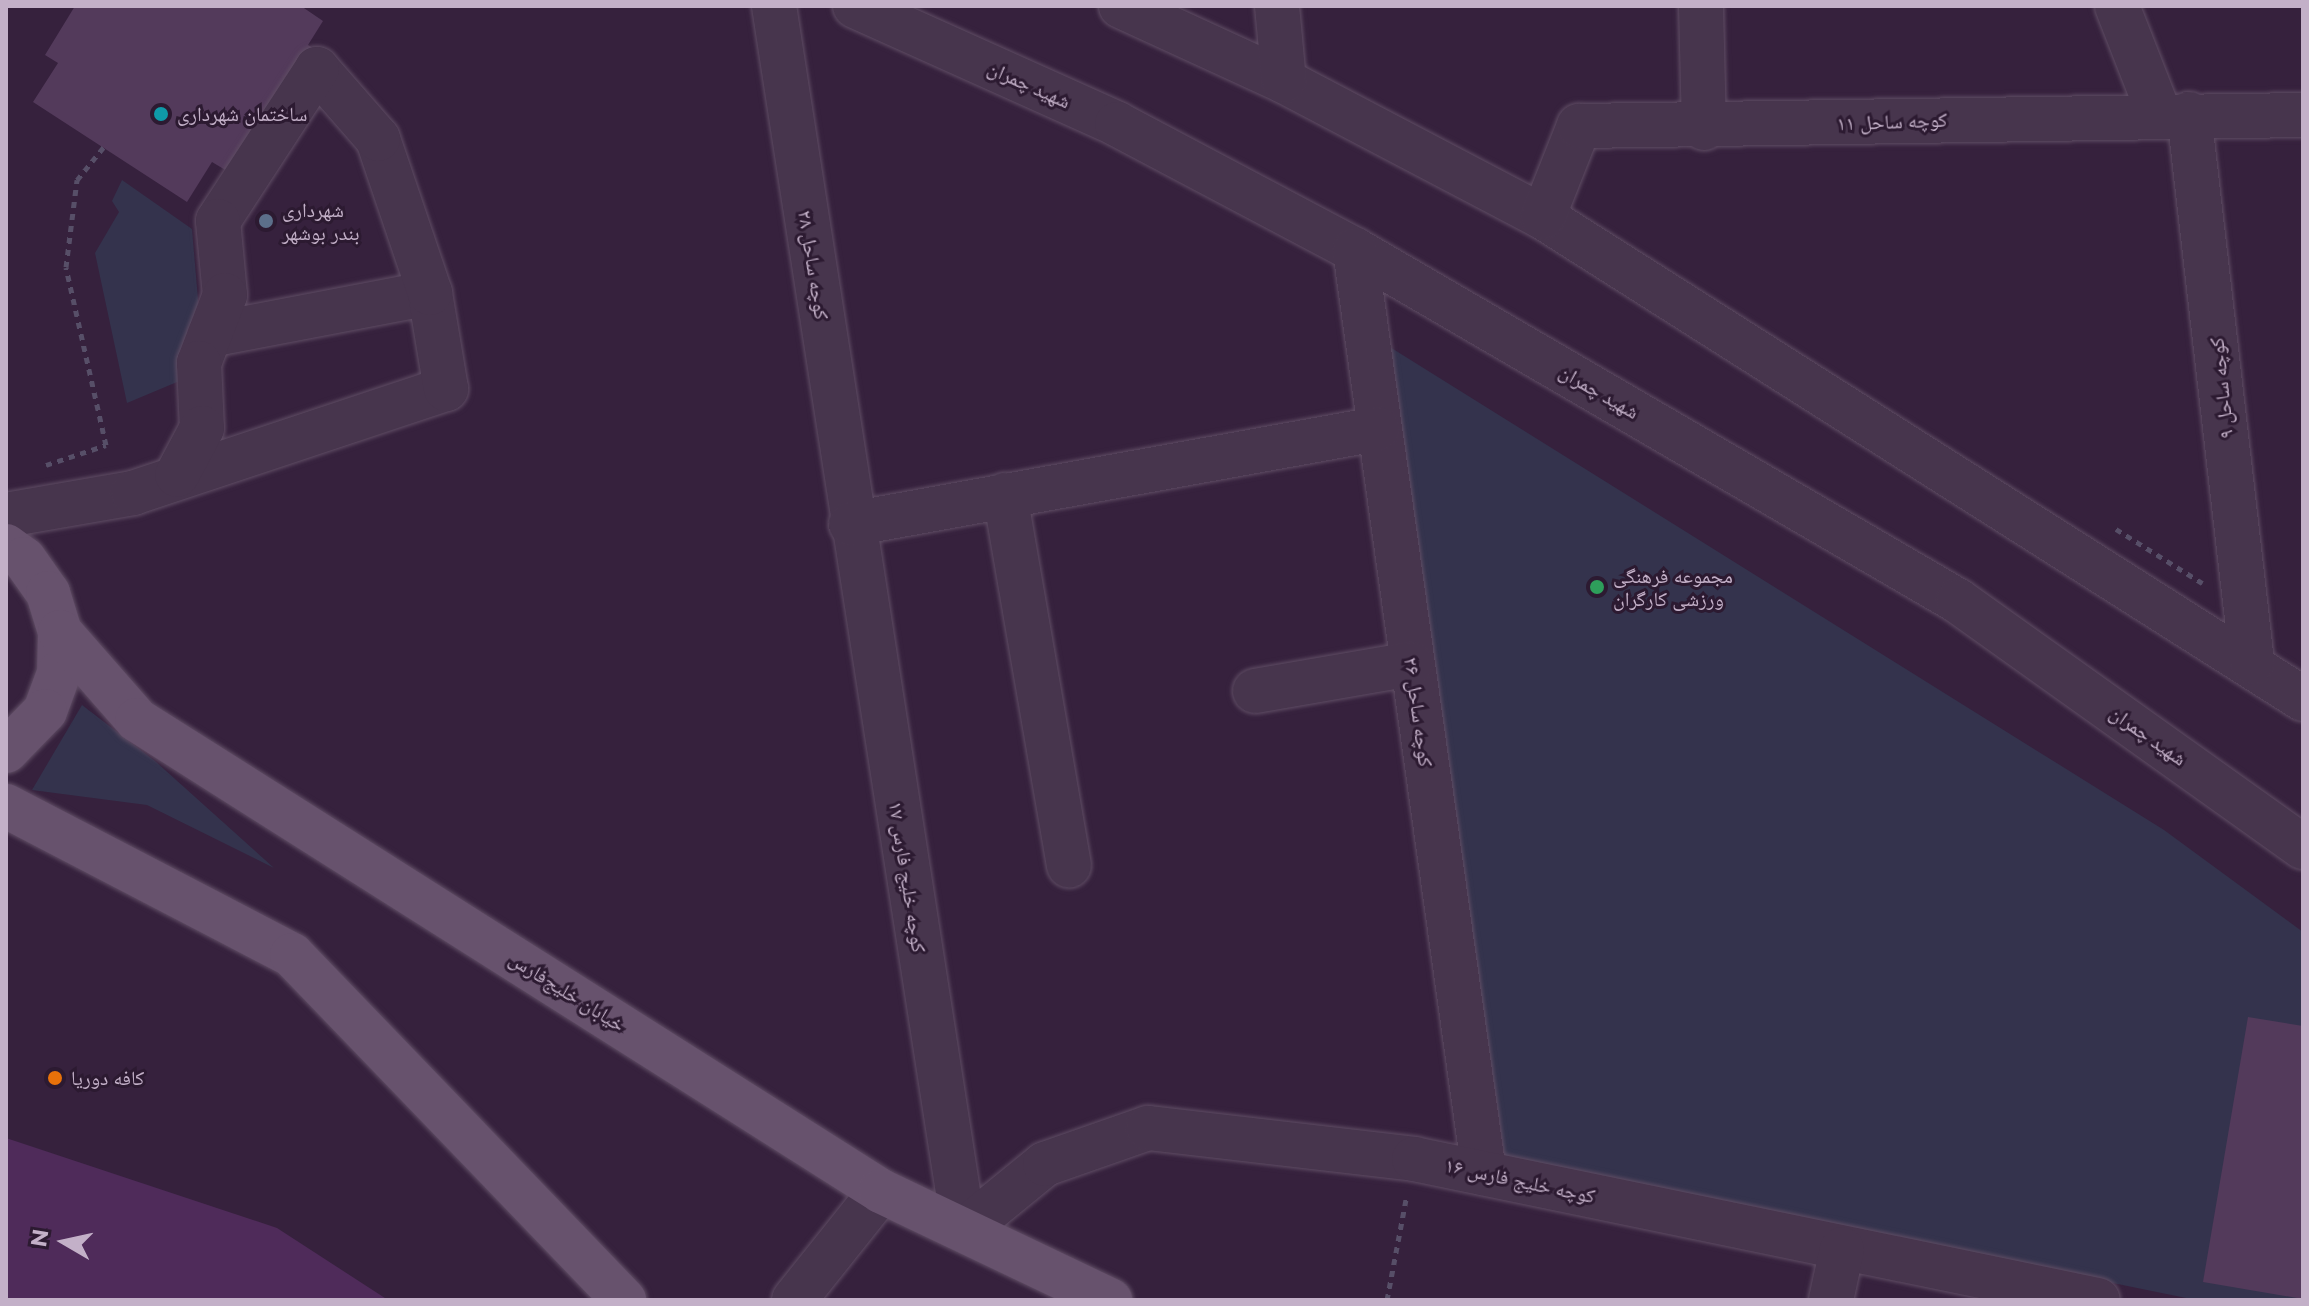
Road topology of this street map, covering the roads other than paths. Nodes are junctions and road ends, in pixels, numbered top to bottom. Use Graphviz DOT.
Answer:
graph roads {
  1 [pos="774,6"];
  2 [pos="855,6"];
  3 [pos="1121,6"];
  4 [pos="1277,6"];
  5 [pos="1701,6"];
  6 [pos="2117,6"];
  7 [pos="1284,81"];
  8 [pos="2174,114"];
  9 [pos="2303,115"];
  10 [pos="1704,128"];
  11 [pos="1543,217"];
  12 [pos="1355,250"];
  13 [pos="430,293"];
  14 [pos="210,335"];
  15 [pos="1377,429"];
  16 [pos="177,475"];
  17 [pos="1005,495"];
  18 [pos="6,515"];
  19 [pos="851,524"];
  20 [pos="12,543"];
  21 [pos="60,632"];
  22 [pos="2252,662"];
  23 [pos="1411,664"];
  24 [pos="1255,691"];
  25 [pos="2303,699"];
  26 [pos="6,751"];
  27 [pos="6,806"];
  28 [pos="2303,847"];
  29 [pos="1069,866"];
  30 [pos="1484,1173"];
  31 [pos="881,1191"];
  32 [pos="964,1230"];
  33 [pos="1842,1249"];
  34 [pos="2035,1294"];
  35 [pos="624,1300"];
  36 [pos="794,1300"];
  37 [pos="1110,1300"];
  38 [pos="1831,1300"];
  39 [pos="2098,1300"];
  1 -- 19 [label="street, کوچه ساحل ۲۸"];
  2 -- 12 [label="street, شهید چمران"];
  3 -- 7 [label="street"];
  4 -- 7 [label="street"];
  5 -- 10 [label="street"];
  6 -- 8 [label="street, کوچه ساحل ۹"];
  7 -- 11 [label="street"];
  8 -- 9 [label="street, کوچه ساحل ۱۱"];
  8 -- 10 [label="street, کوچه ساحل ۱۱"];
  8 -- 22 [label="street, کوچه ساحل ۹"];
  10 -- 11 [label="street, کوچه ساحل ۱۱"];
  11 -- 22 [label="street"];
  12 -- 15 [label="street, کوچه ساحل ۲۶"];
  12 -- 28 [label="street, شهید چمران"];
  13 -- 14 [label="street"];
  13 -- 14 [label="street"];
  13 -- 16 [label="street"];
  14 -- 16 [label="street"];
  15 -- 17 [label="street"];
  15 -- 23 [label="street, کوچه ساحل ۲۶"];
  16 -- 18 [label="street"];
  17 -- 19 [label="street"];
  17 -- 29 [label="street"];
  19 -- 32 [label="street, کوچه خلیج فارس ۱۷"];
  20 -- 21 [label="main road"];
  21 -- 26 [label="main road"];
  21 -- 31 [label="main road, خیابان خلیج‌فارس"];
  22 -- 25 [label="street"];
  23 -- 24 [label="street"];
  23 -- 30 [label="street, کوچه ساحل ۲۶"];
  27 -- 35 [label="main road"];
  30 -- 32 [label="street, کوچه خلیج فارس ۱۶"];
  30 -- 33 [label="street, کوچه خلیج فارس ۱۶"];
  31 -- 32 [label="main road, خیابان خلیج‌فارس"];
  31 -- 36 [label="street"];
  32 -- 37 [label="main road, خیابان خلیج‌فارس"];
  33 -- 34 [label="street, کوچه خلیج فارس ۱۶"];
  33 -- 38 [label="street"];
  34 -- 39 [label="street, کوچه خلیج فارس ۱۶"];
}
